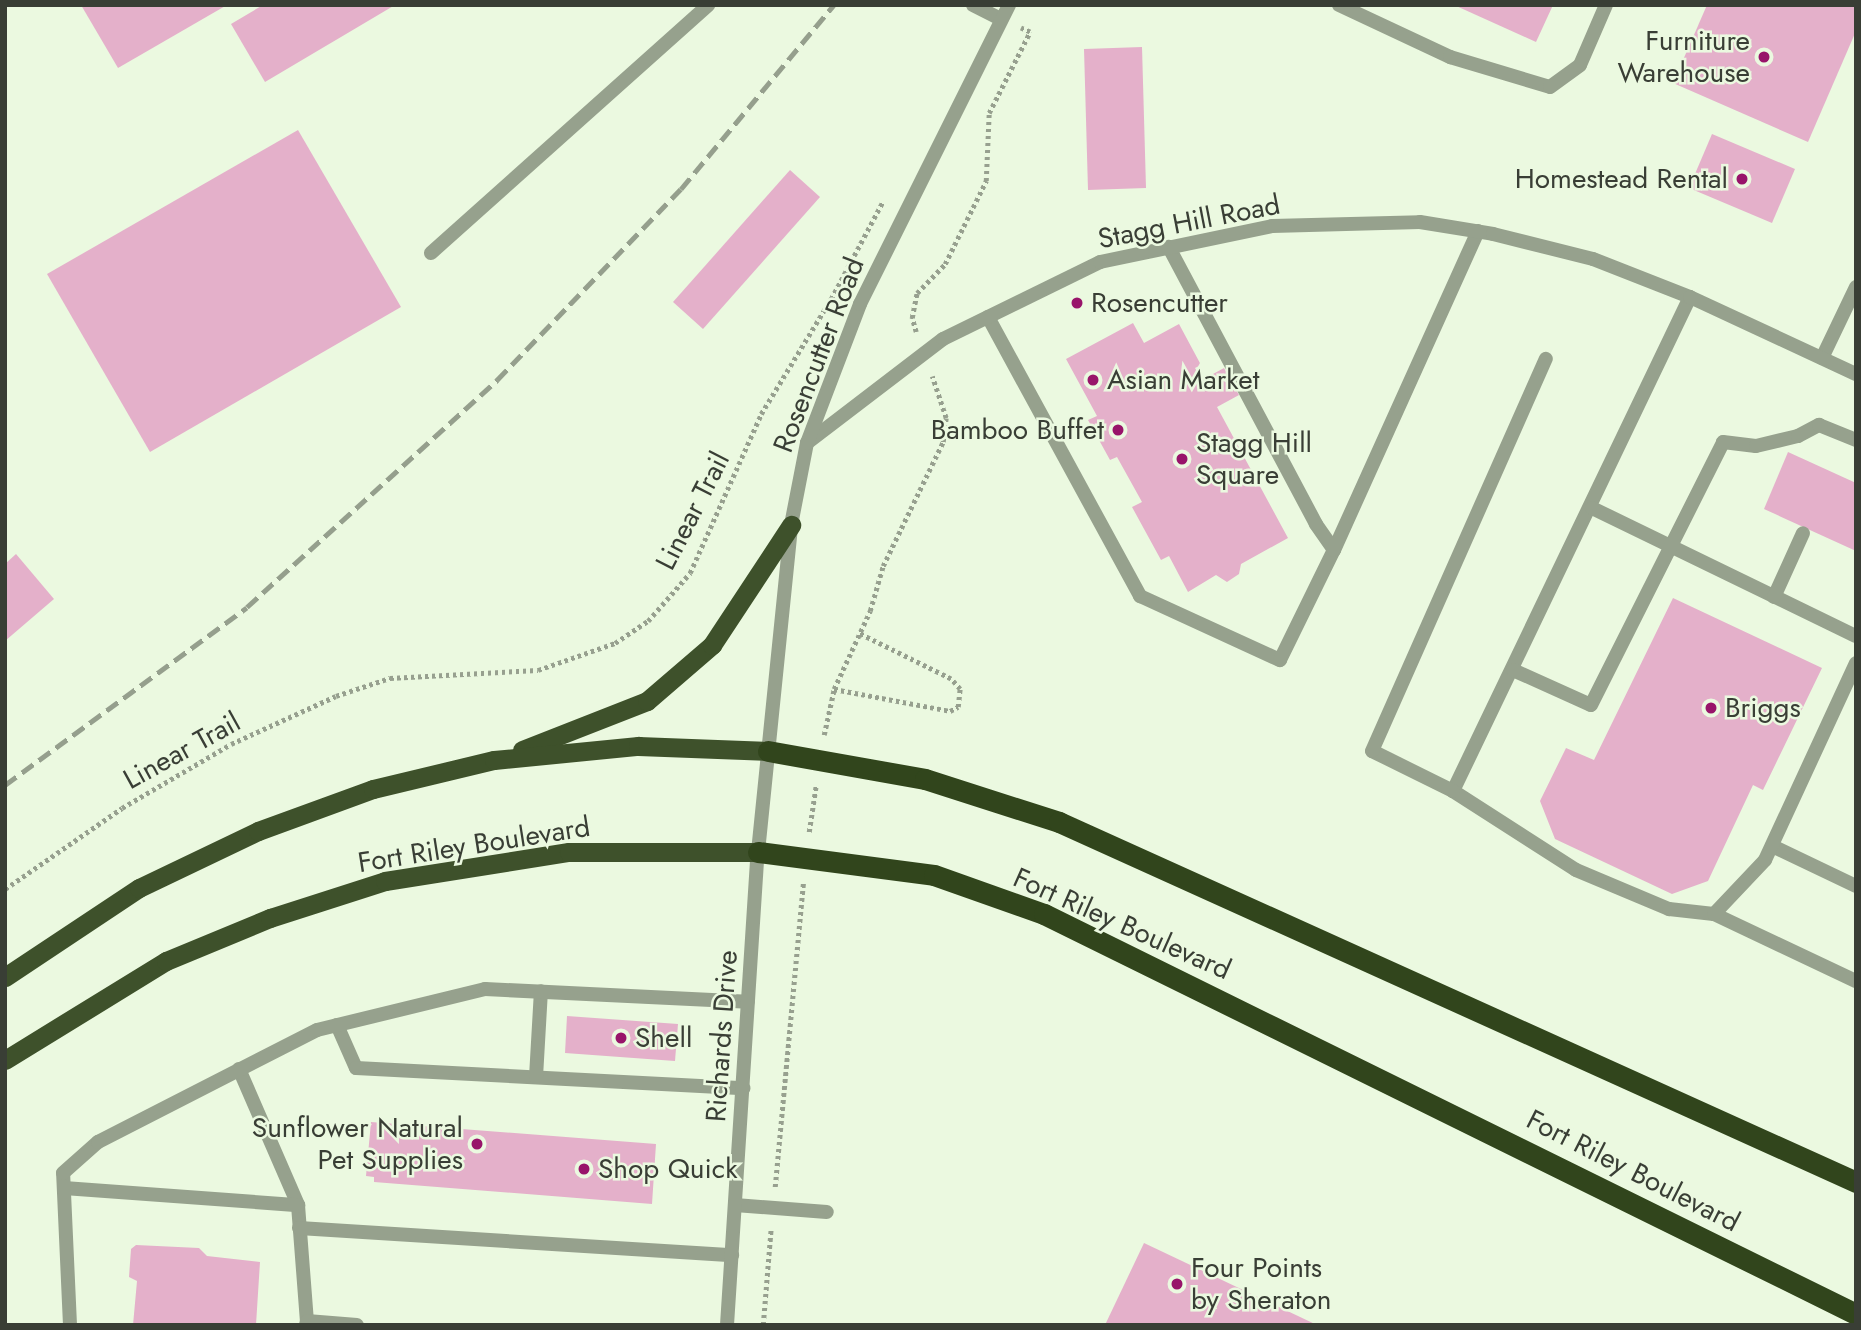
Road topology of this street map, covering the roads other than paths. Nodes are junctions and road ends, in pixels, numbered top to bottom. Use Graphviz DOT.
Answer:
graph roads {
  1 [pos="708,5"];
  2 [pos="973,5"];
  3 [pos="1009,5"];
  4 [pos="1339,5"];
  5 [pos="1606,5"];
  6 [pos="1001,19"];
  7 [pos="1478,231"];
  8 [pos="1169,247"];
  9 [pos="432,253"];
  10 [pos="1856,287"];
  11 [pos="1690,297"];
  12 [pos="988,317"];
  13 [pos="1822,358"];
  14 [pos="1546,359"];
  15 [pos="1856,374"];
  16 [pos="1856,440"];
  17 [pos="807,443"];
  18 [pos="1592,508"];
  19 [pos="791,526"];
  20 [pos="1803,533"];
  21 [pos="1671,547"];
  22 [pos="1334,550"];
  23 [pos="1774,597"];
  24 [pos="1856,636"];
  25 [pos="1856,663"];
  26 [pos="1513,670"];
  27 [pos="768,751"];
  28 [pos="495,760"];
  29 [pos="1453,791"];
  30 [pos="1772,846"];
  31 [pos="758,852"];
  32 [pos="1856,886"];
  33 [pos="1714,914"];
  34 [pos="5,977"];
  35 [pos="1856,981"];
  36 [pos="541,991"];
  37 [pos="748,1002"];
  38 [pos="337,1025"];
  39 [pos="5,1060"];
  40 [pos="239,1069"];
  41 [pos="536,1077"];
  42 [pos="743,1088"];
  43 [pos="1856,1182"];
  44 [pos="64,1188"];
  45 [pos="298,1205"];
  46 [pos="735,1205"];
  47 [pos="827,1212"];
  48 [pos="299,1228"];
  49 [pos="732,1255"];
  50 [pos="1856,1314"];
  51 [pos="306,1323"];
  52 [pos="70,1325"];
  53 [pos="357,1325"];
  54 [pos="727,1325"];
  1 -- 9 [label="street"];
  2 -- 6 [label="street"];
  3 -- 6 [label="street, Rosencutter Road"];
  4 -- 5 [label="street"];
  6 -- 17 [label="street, Rosencutter Road"];
  7 -- 8 [label="street, Stagg Hill Road"];
  7 -- 11 [label="street, Stagg Hill Road"];
  7 -- 22 [label="street"];
  8 -- 12 [label="street, Stagg Hill Road"];
  8 -- 22 [label="street"];
  10 -- 13 [label="street"];
  11 -- 13 [label="street, Stagg Hill Road"];
  11 -- 18 [label="street"];
  12 -- 17 [label="street, Stagg Hill Road"];
  12 -- 22 [label="street"];
  13 -- 15 [label="street, Stagg Hill Road"];
  14 -- 29 [label="street"];
  16 -- 21 [label="street"];
  17 -- 19 [label="street, Rosencutter Road"];
  18 -- 21 [label="street"];
  18 -- 26 [label="street"];
  19 -- 27 [label="street, Rosencutter Road"];
  19 -- 28 [label="highway"];
  20 -- 23 [label="street"];
  21 -- 23 [label="street"];
  21 -- 26 [label="street"];
  23 -- 24 [label="street"];
  25 -- 30 [label="street"];
  26 -- 29 [label="street"];
  27 -- 28 [label="highway"];
  27 -- 31 [label="street, Richards Drive"];
  27 -- 43 [label="highway"];
  28 -- 34 [label="highway"];
  29 -- 33 [label="street"];
  30 -- 32 [label="street"];
  30 -- 33 [label="street"];
  31 -- 37 [label="street, Richards Drive"];
  31 -- 39 [label="highway, Fort Riley Boulevard"];
  31 -- 50 [label="highway, Fort Riley Boulevard"];
  33 -- 35 [label="street"];
  36 -- 37 [label="street"];
  36 -- 38 [label="street"];
  36 -- 41 [label="street"];
  37 -- 42 [label="street, Richards Drive"];
  38 -- 40 [label="street"];
  38 -- 41 [label="street"];
  40 -- 44 [label="street"];
  40 -- 45 [label="street"];
  41 -- 42 [label="street"];
  42 -- 46 [label="street, Richards Drive"];
  44 -- 45 [label="street"];
  44 -- 52 [label="street"];
  45 -- 48 [label="street"];
  46 -- 47 [label="street"];
  46 -- 49 [label="street, Richards Drive"];
  48 -- 49 [label="street"];
  48 -- 51 [label="street"];
  49 -- 54 [label="street, Richards Drive"];
  51 -- 53 [label="street"];
}
